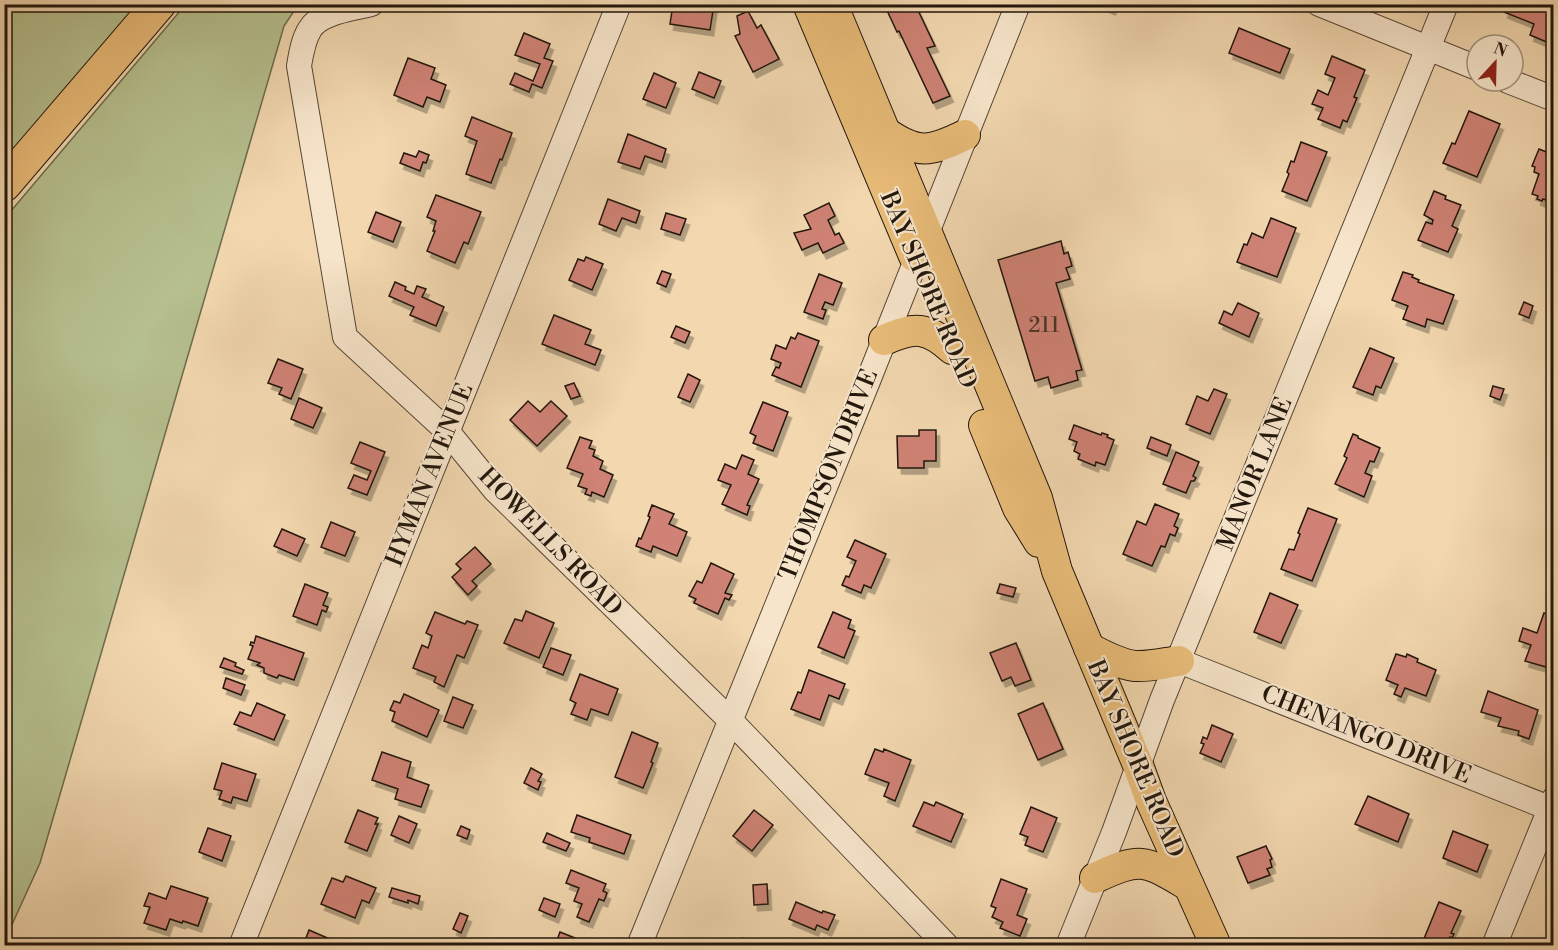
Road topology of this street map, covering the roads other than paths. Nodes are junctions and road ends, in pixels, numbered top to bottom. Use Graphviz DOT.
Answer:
graph roads {
  1 [pos="159,4"];
  2 [pos="371,4"];
  3 [pos="619,4"];
  4 [pos="808,4"];
  5 [pos="832,4"];
  6 [pos="1018,4"];
  7 [pos="1319,4"];
  8 [pos="1446,4"];
  9 [pos="1429,48"];
  10 [pos="1465,63"];
  11 [pos="1525,88"];
  12 [pos="1554,99"];
  13 [pos="885,132"];
  14 [pos="965,135"];
  15 [pos="4,184"];
  16 [pos="927,233"];
  17 [pos="916,261"];
  18 [pos="884,340"];
  19 [pos="952,349"];
  20 [pos="447,431"];
  21 [pos="1057,571"];
  22 [pos="1089,648"];
  23 [pos="1179,661"];
  24 [pos="730,720"];
  25 [pos="1138,765"];
  26 [pos="1552,806"];
  27 [pos="1095,878"];
  28 [pos="1189,886"];
  29 [pos="241,945"];
  30 [pos="639,945"];
  31 [pos="947,945"];
  32 [pos="1068,945"];
  33 [pos="1216,945"];
  34 [pos="1494,945"];
  1 -- 15 [label="highway"];
  2 -- 20 [label="street, HOWELLS ROAD"];
  3 -- 20 [label="street, HYMAN AVENUE"];
  4 -- 17 [label="main road, BAY SHORE ROAD"];
  5 -- 13 [label="main road, BAY SHORE ROAD"];
  6 -- 14 [label="street, THOMPSON DRIVE"];
  7 -- 9 [label="street"];
  8 -- 9 [label="street, MANOR LANE"];
  9 -- 10 [label="street"];
  9 -- 23 [label="street, MANOR LANE"];
  11 -- 12 [label="street"];
  13 -- 14 [label="main road"];
  13 -- 16 [label="main road, BAY SHORE ROAD"];
  14 -- 16 [label="street, THOMPSON DRIVE"];
  16 -- 17 [label="street, THOMPSON DRIVE"];
  16 -- 21 [label="main road, BAY SHORE ROAD"];
  17 -- 18 [label="street, THOMPSON DRIVE"];
  17 -- 19 [label="main road, BAY SHORE ROAD"];
  18 -- 19 [label="main road"];
  18 -- 24 [label="street, THOMPSON DRIVE"];
  19 -- 21 [label="main road, BAY SHORE ROAD"];
  20 -- 24 [label="street, HOWELLS ROAD"];
  20 -- 29 [label="street, HYMAN AVENUE"];
  21 -- 22 [label="main road, BAY SHORE ROAD"];
  22 -- 23 [label="main road"];
  22 -- 25 [label="main road, BAY SHORE ROAD"];
  23 -- 25 [label="street, MANOR LANE"];
  23 -- 26 [label="street, CHENANGO DRIVE"];
  24 -- 30 [label="street, THOMPSON DRIVE"];
  24 -- 31 [label="street, HOWELLS ROAD"];
  25 -- 27 [label="street, MANOR LANE"];
  25 -- 28 [label="main road, BAY SHORE ROAD"];
  26 -- 34 [label="street"];
  27 -- 28 [label="main road"];
  27 -- 32 [label="street, MANOR LANE"];
  28 -- 33 [label="main road, BAY SHORE ROAD"];
}
